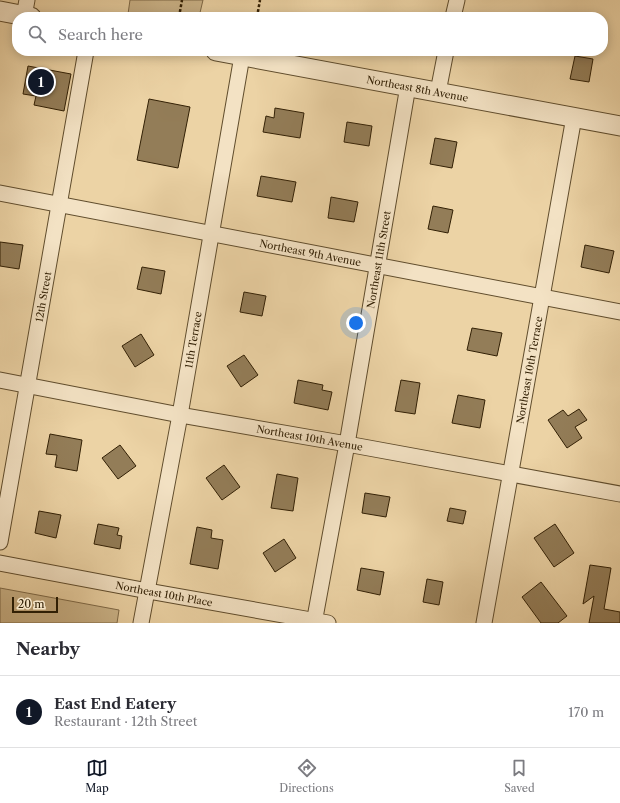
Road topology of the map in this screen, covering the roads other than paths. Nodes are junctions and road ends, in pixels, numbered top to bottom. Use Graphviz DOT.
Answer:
graph roads {
  1 [pos="457,0"];
  2 [pos="0,11"];
  3 [pos="27,11"];
  4 [pos="454,12"];
  5 [pos="85,56"];
  6 [pos="242,56"];
  7 [pos="445,56"];
  8 [pos="408,86"];
  9 [pos="438,92"];
  10 [pos="574,117"];
  11 [pos="620,126"];
  12 [pos="0,192"];
  13 [pos="60,205"];
  14 [pos="211,233"];
  15 [pos="377,265"];
  16 [pos="542,298"];
  17 [pos="620,312"];
  18 [pos="0,380"];
  19 [pos="28,386"];
  20 [pos="180,415"];
  21 [pos="346,444"];
  22 [pos="510,474"];
  23 [pos="620,494"];
  24 [pos="0,542"];
  25 [pos="0,563"];
  26 [pos="148,591"];
  27 [pos="319,622"];
  28 [pos="142,623"];
  29 [pos="484,623"];
  1 -- 4 [label="street"];
  2 -- 3 [label="street"];
  5 -- 13 [label="street, 12th Street"];
  6 -- 8 [label="street, Northeast 8th Avenue"];
  6 -- 14 [label="street, 11th Terrace"];
  7 -- 9 [label="street"];
  8 -- 9 [label="street, Northeast 8th Avenue"];
  8 -- 15 [label="street, Northeast 11th Street"];
  9 -- 10 [label="street, Northeast 8th Avenue"];
  10 -- 11 [label="street, Northeast 8th Avenue"];
  10 -- 16 [label="street, Northeast 10th Terrace"];
  12 -- 13 [label="street, Northeast 9th Avenue"];
  13 -- 14 [label="street, Northeast 9th Avenue"];
  13 -- 19 [label="street, 12th Street"];
  14 -- 15 [label="street, Northeast 9th Avenue"];
  14 -- 20 [label="street, 11th Terrace"];
  15 -- 16 [label="street, Northeast 9th Avenue"];
  15 -- 21 [label="street, Northeast 11th Street"];
  16 -- 17 [label="street, Northeast 9th Avenue"];
  16 -- 22 [label="street, Northeast 10th Terrace"];
  18 -- 19 [label="street, Northeast 10th Avenue"];
  19 -- 20 [label="street, Northeast 10th Avenue"];
  19 -- 24 [label="street, 12th Street"];
  20 -- 21 [label="street, Northeast 10th Avenue"];
  20 -- 26 [label="street, 11th Terrace"];
  21 -- 22 [label="street, Northeast 10th Avenue"];
  21 -- 27 [label="street, Northeast 11th Street"];
  22 -- 23 [label="street, Northeast 10th Avenue"];
  22 -- 29 [label="street, Northeast 10th Terrace"];
  25 -- 26 [label="street, Northeast 10th Place"];
  26 -- 27 [label="street, Northeast 10th Place"];
  26 -- 28 [label="street, 11th Terrace"];
}
